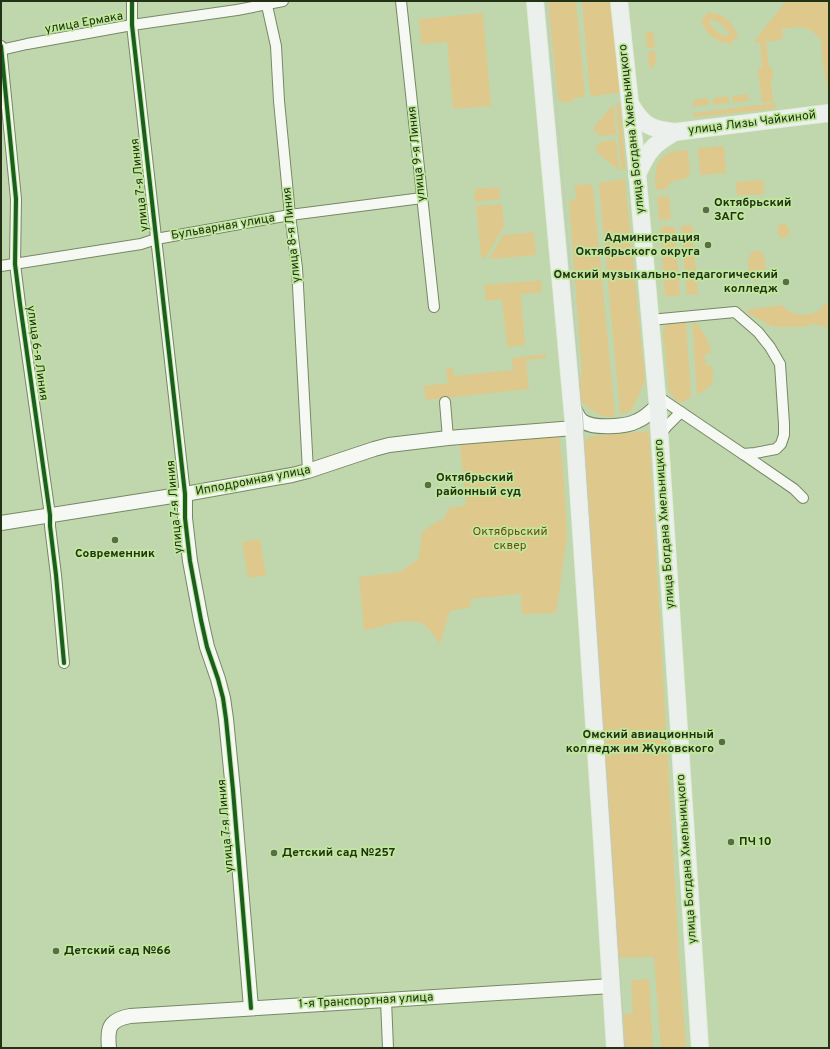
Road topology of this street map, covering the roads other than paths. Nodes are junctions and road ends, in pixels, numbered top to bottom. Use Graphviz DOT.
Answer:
graph roads {
  1 [pos="132,1"];
  2 [pos="283,1"];
  3 [pos="401,1"];
  4 [pos="535,1"];
  5 [pos="619,1"];
  6 [pos="267,3"];
  7 [pos="132,25"];
  8 [pos="1,46"];
  9 [pos="1,50"];
  10 [pos="630,103"];
  11 [pos="829,113"];
  12 [pos="675,132"];
  13 [pos="637,176"];
  14 [pos="422,198"];
  15 [pos="290,215"];
  16 [pos="156,239"];
  17 [pos="15,264"];
  18 [pos="1,266"];
  19 [pos="434,307"];
  20 [pos="650,320"];
  21 [pos="657,401"];
  22 [pos="445,402"];
  23 [pos="572,405"];
  24 [pos="681,412"];
  25 [pos="574,428"];
  26 [pos="659,436"];
  27 [pos="448,438"];
  28 [pos="743,454"];
  29 [pos="308,471"];
  30 [pos="185,494"];
  31 [pos="803,498"];
  32 [pos="50,515"];
  33 [pos="1,523"];
  34 [pos="64,663"];
  35 [pos="611,986"];
  36 [pos="386,1000"];
  37 [pos="251,1008"];
  38 [pos="108,1048"];
  39 [pos="388,1048"];
  40 [pos="615,1048"];
  41 [pos="700,1048"];
  1 -- 7 [label="street, улица 7-я Линия"];
  2 -- 6 [label="street, улица Ермака"];
  3 -- 14 [label="street, улица 9-я Линия"];
  4 -- 23 [label="main road"];
  5 -- 10 [label="main road, улица Богдана Хмельницкого"];
  6 -- 7 [label="street, улица Ермака"];
  6 -- 15 [label="street, улица 8-я Линия"];
  7 -- 9 [label="street, улица Ермака"];
  7 -- 16 [label="street, улица 7-я Линия"];
  8 -- 9 [label="street, улица 6-я Линия"];
  9 -- 17 [label="street, улица 6-я Линия"];
  10 -- 12 [label="main road"];
  10 -- 13 [label="main road, улица Богдана Хмельницкого"];
  11 -- 12 [label="main road, улица Лизы Чайкиной"];
  12 -- 13 [label="main road"];
  13 -- 20 [label="main road, улица Богдана Хмельницкого"];
  14 -- 15 [label="street, Бульварная улица"];
  14 -- 19 [label="street, улица 9-я Линия"];
  15 -- 16 [label="street, Бульварная улица"];
  15 -- 29 [label="street, улица 8-я Линия"];
  16 -- 17 [label="street, Бульварная улица"];
  16 -- 30 [label="street, улица 7-я Линия"];
  17 -- 18 [label="street, Бульварная улица"];
  17 -- 32 [label="street, улица 6-я Линия"];
  20 -- 21 [label="main road, улица Богдана Хмельницкого"];
  20 -- 28 [label="street"];
  21 -- 23 [label="street"];
  21 -- 24 [label="street"];
  21 -- 26 [label="main road, улица Богдана Хмельницкого"];
  22 -- 27 [label="street"];
  23 -- 25 [label="main road"];
  24 -- 26 [label="street"];
  24 -- 28 [label="street"];
  25 -- 27 [label="street, Ипподромная улица"];
  25 -- 35 [label="main road"];
  26 -- 41 [label="main road, улица Богдана Хмельницкого"];
  27 -- 29 [label="street, Ипподромная улица"];
  28 -- 31 [label="street"];
  29 -- 30 [label="street, Ипподромная улица"];
  30 -- 32 [label="street, Ипподромная улица"];
  30 -- 37 [label="street, улица 7-я Линия"];
  32 -- 33 [label="street, Ипподромная улица"];
  32 -- 34 [label="street, улица 6-я Линия"];
  35 -- 36 [label="street, 1-я Транспортная улица"];
  35 -- 40 [label="main road"];
  36 -- 37 [label="street, 1-я Транспортная улица"];
  36 -- 39 [label="street"];
  37 -- 38 [label="street, 1-я Транспортная улица"];
}
